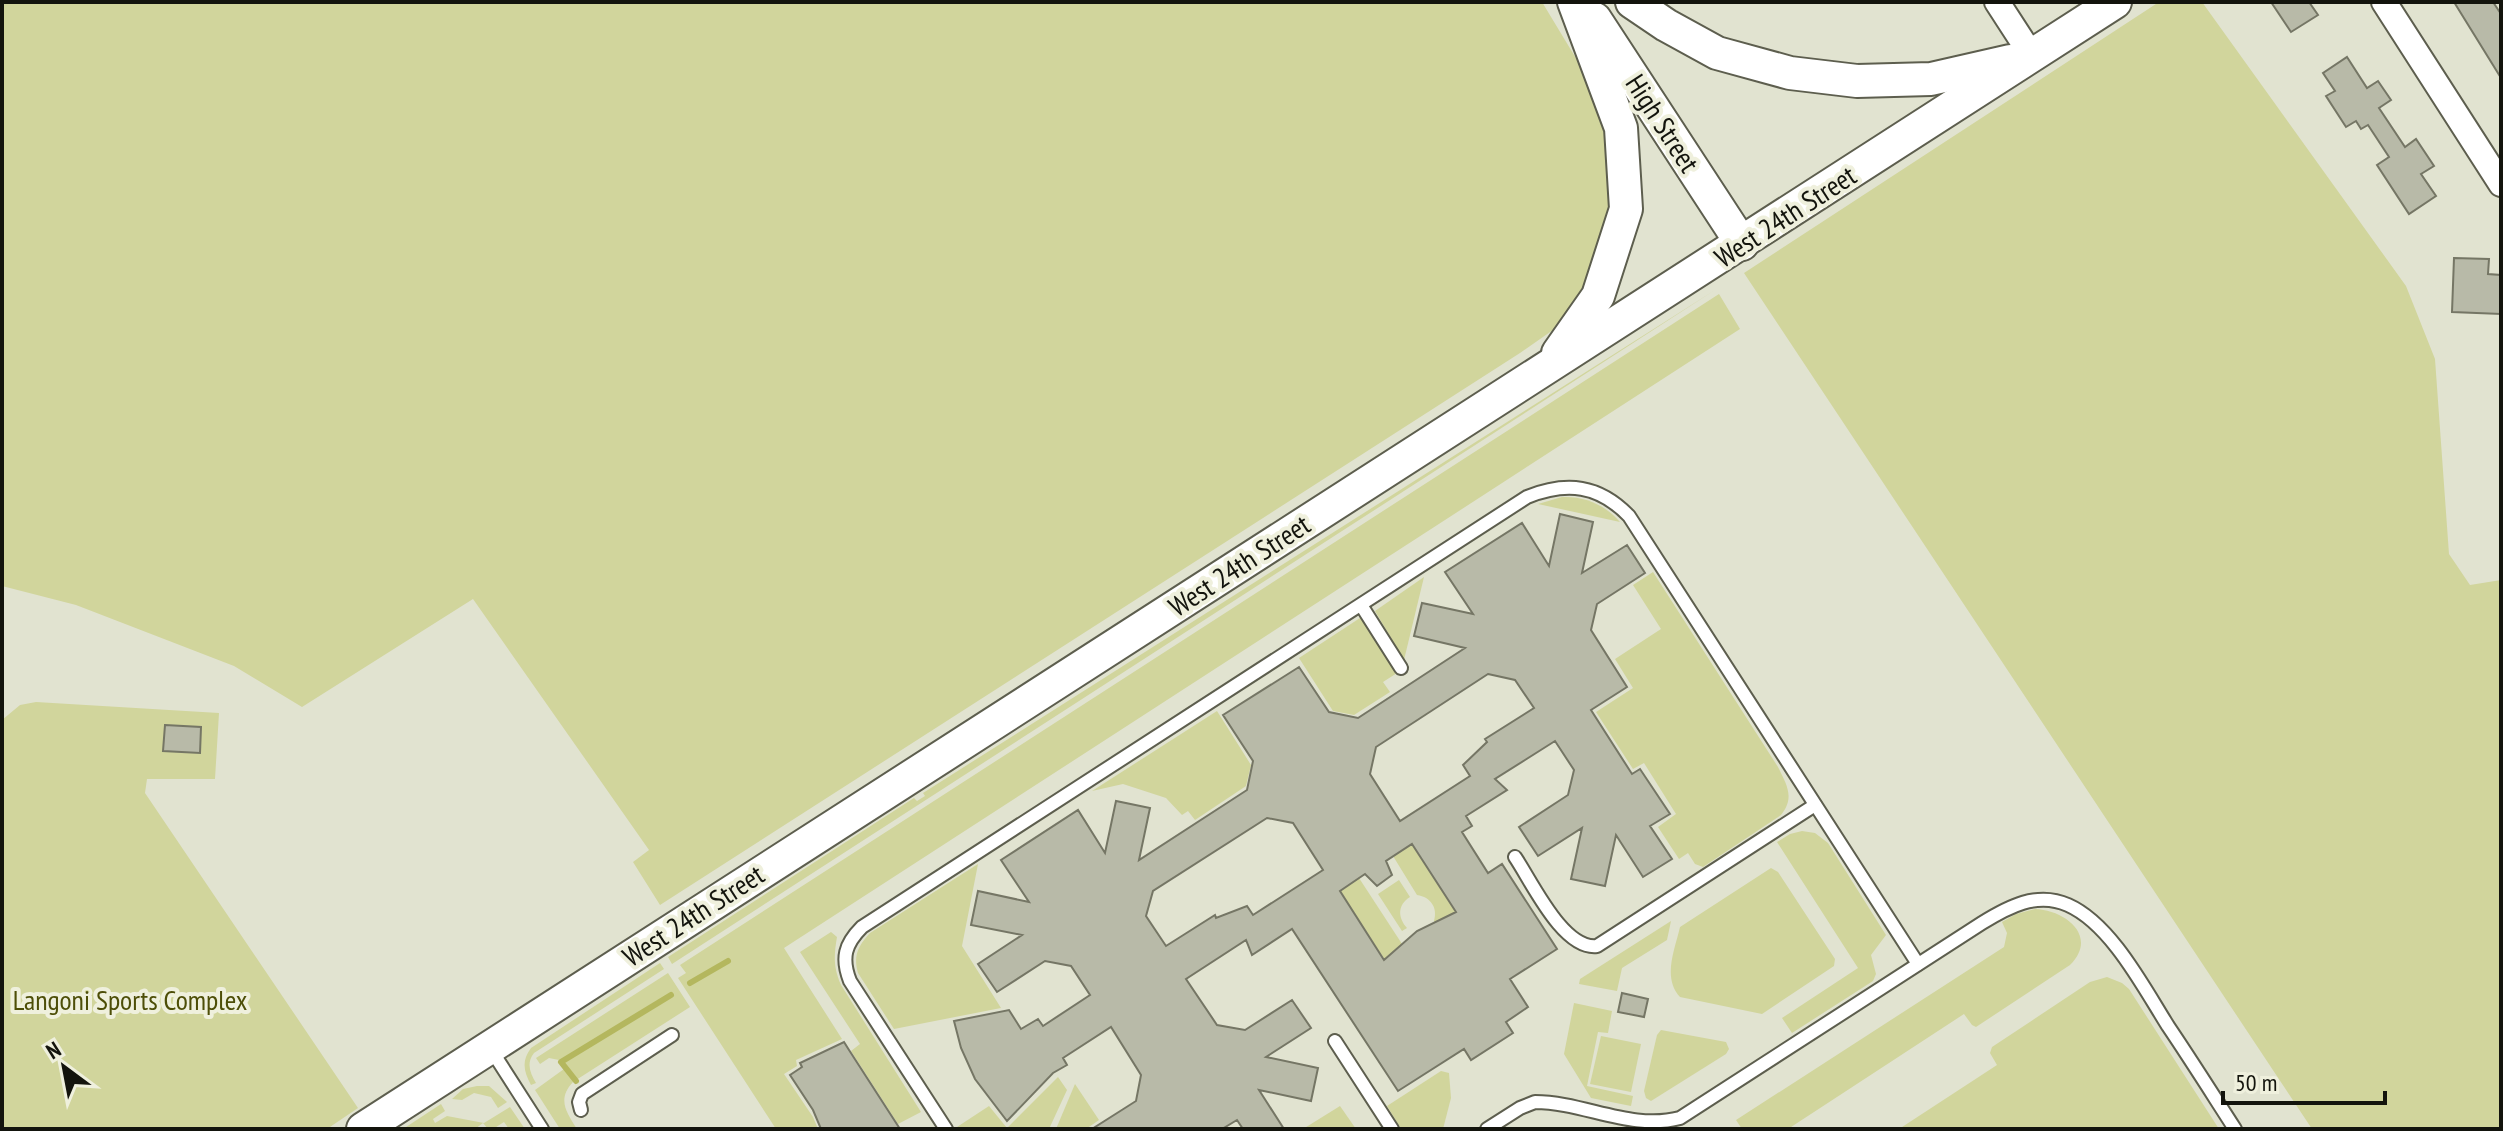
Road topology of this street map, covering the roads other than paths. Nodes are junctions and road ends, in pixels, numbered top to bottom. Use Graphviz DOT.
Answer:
graph roads {
  1 [pos="1574,2"];
  2 [pos="1584,2"];
  3 [pos="1632,2"];
  4 [pos="1997,2"];
  5 [pos="2115,2"];
  6 [pos="2384,2"];
  7 [pos="2032,56"];
  8 [pos="2501,184"];
  9 [pos="1742,244"];
  10 [pos="1549,366"];
  11 [pos="1361,605"];
  12 [pos="1401,668"];
  13 [pos="1815,805"];
  14 [pos="1515,857"];
  15 [pos="1918,964"];
  16 [pos="672,1035"];
  17 [pos="1335,1041"];
  18 [pos="490,1048"];
  19 [pos="581,1110"];
  20 [pos="363,1129"];
  21 [pos="542,1129"];
  22 [pos="946,1129"];
  23 [pos="1392,1129"];
  24 [pos="1487,1129"];
  25 [pos="2235,1129"];
  1 -- 10 [label="street"];
  2 -- 9 [label="street, High Street"];
  3 -- 7 [label="street"];
  4 -- 7 [label="street"];
  5 -- 7 [label="street, West 24th Street"];
  6 -- 8 [label="street"];
  7 -- 9 [label="street, West 24th Street"];
  9 -- 10 [label="street, West 24th Street"];
  10 -- 18 [label="street, West 24th Street"];
  11 -- 12 [label="lane"];
  11 -- 13 [label="lane"];
  11 -- 22 [label="lane"];
  13 -- 14 [label="lane"];
  13 -- 15 [label="lane"];
  15 -- 24 [label="lane"];
  15 -- 25 [label="lane"];
  16 -- 19 [label="lane"];
  17 -- 23 [label="lane"];
  18 -- 20 [label="street, West 24th Street"];
  18 -- 21 [label="lane"];
}
